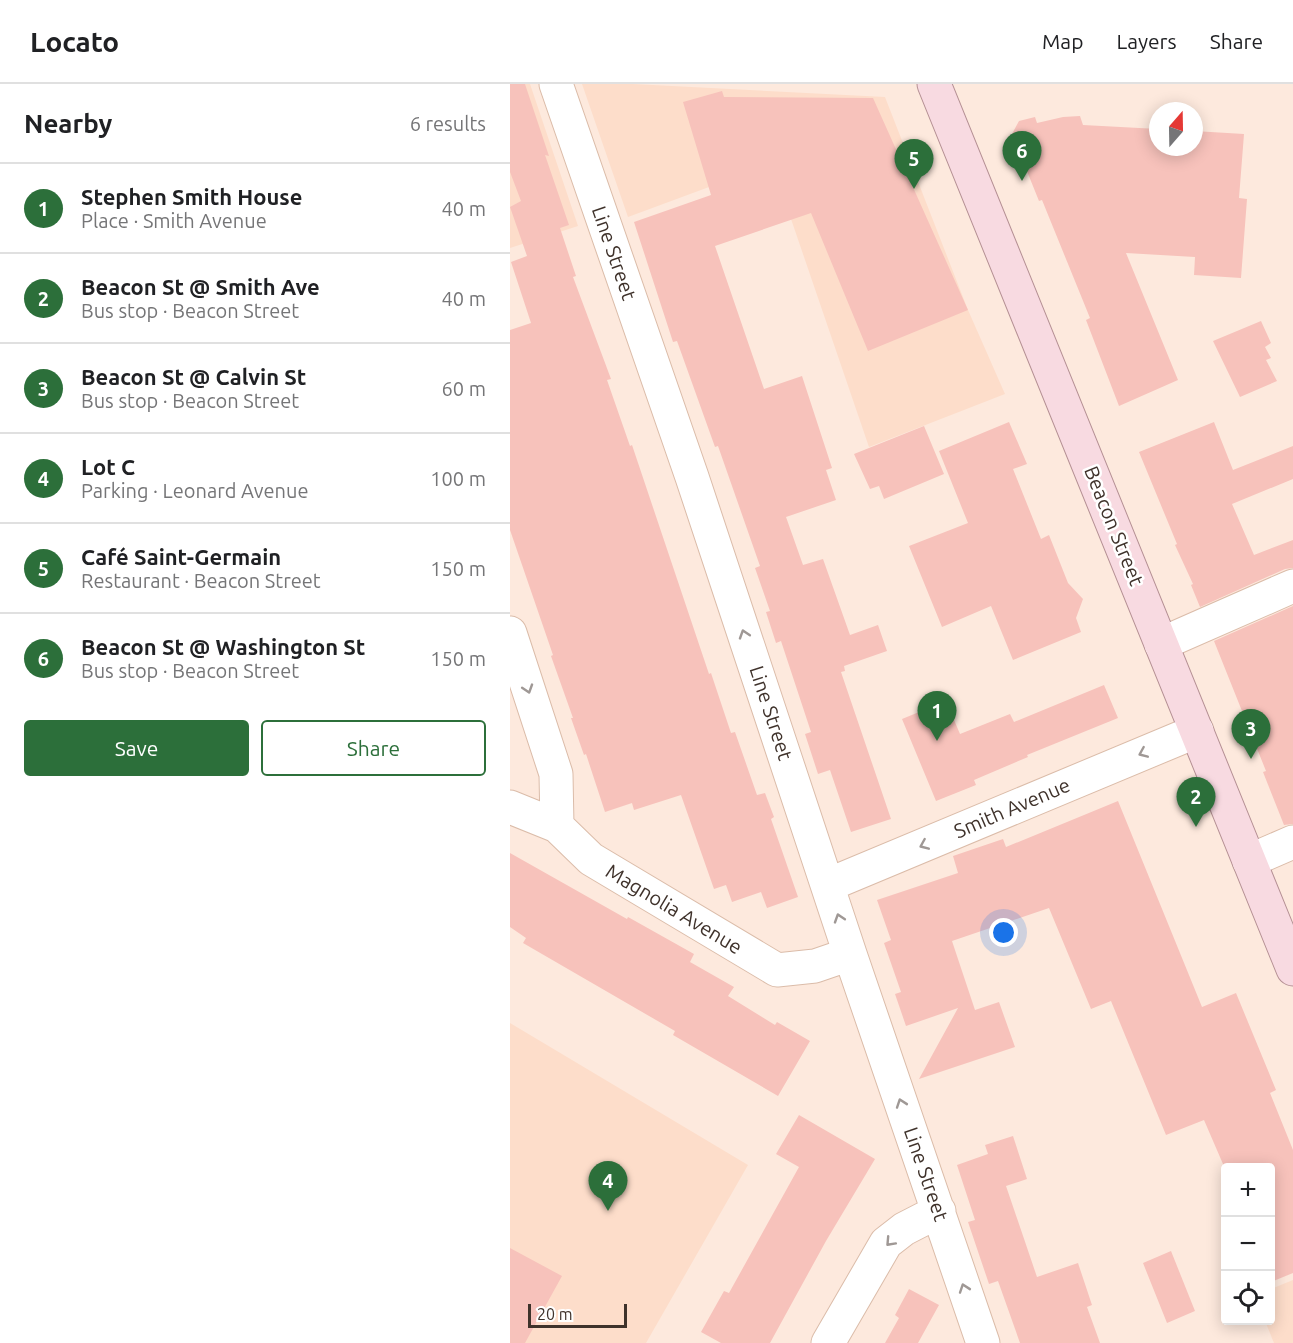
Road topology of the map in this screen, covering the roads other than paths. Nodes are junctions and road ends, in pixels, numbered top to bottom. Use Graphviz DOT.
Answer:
graph roads {
  1 [pos="556,84"];
  2 [pos="934,84"];
  3 [pos="1293,586"];
  4 [pos="510,633"];
  5 [pos="1161,644"];
  6 [pos="1197,731"];
  7 [pos="510,807"];
  8 [pos="557,826"];
  9 [pos="1293,842"];
  10 [pos="1249,861"];
  11 [pos="828,885"];
  12 [pos="850,954"];
  13 [pos="1293,969"];
  14 [pos="939,1211"];
  15 [pos="828,1343"];
  16 [pos="983,1343"];
  11 -- 1 [label="street, Line Street, one-way"];
  2 -- 5 [label="main road, Beacon Street"];
  3 -- 5 [label="street"];
  4 -- 8 [label="street, one-way"];
  5 -- 6 [label="main road, Beacon Street"];
  6 -- 10 [label="main road, Beacon Street"];
  6 -- 11 [label="street, Smith Avenue, one-way"];
  7 -- 8 [label="street, Magnolia Avenue"];
  8 -- 12 [label="street, Magnolia Avenue"];
  9 -- 10 [label="street"];
  10 -- 13 [label="main road, Beacon Street"];
  12 -- 11 [label="street, Line Street, one-way"];
  14 -- 12 [label="street, Line Street, one-way"];
  14 -- 15 [label="street, one-way"];
  16 -- 14 [label="street, Line Street, one-way"];
}
